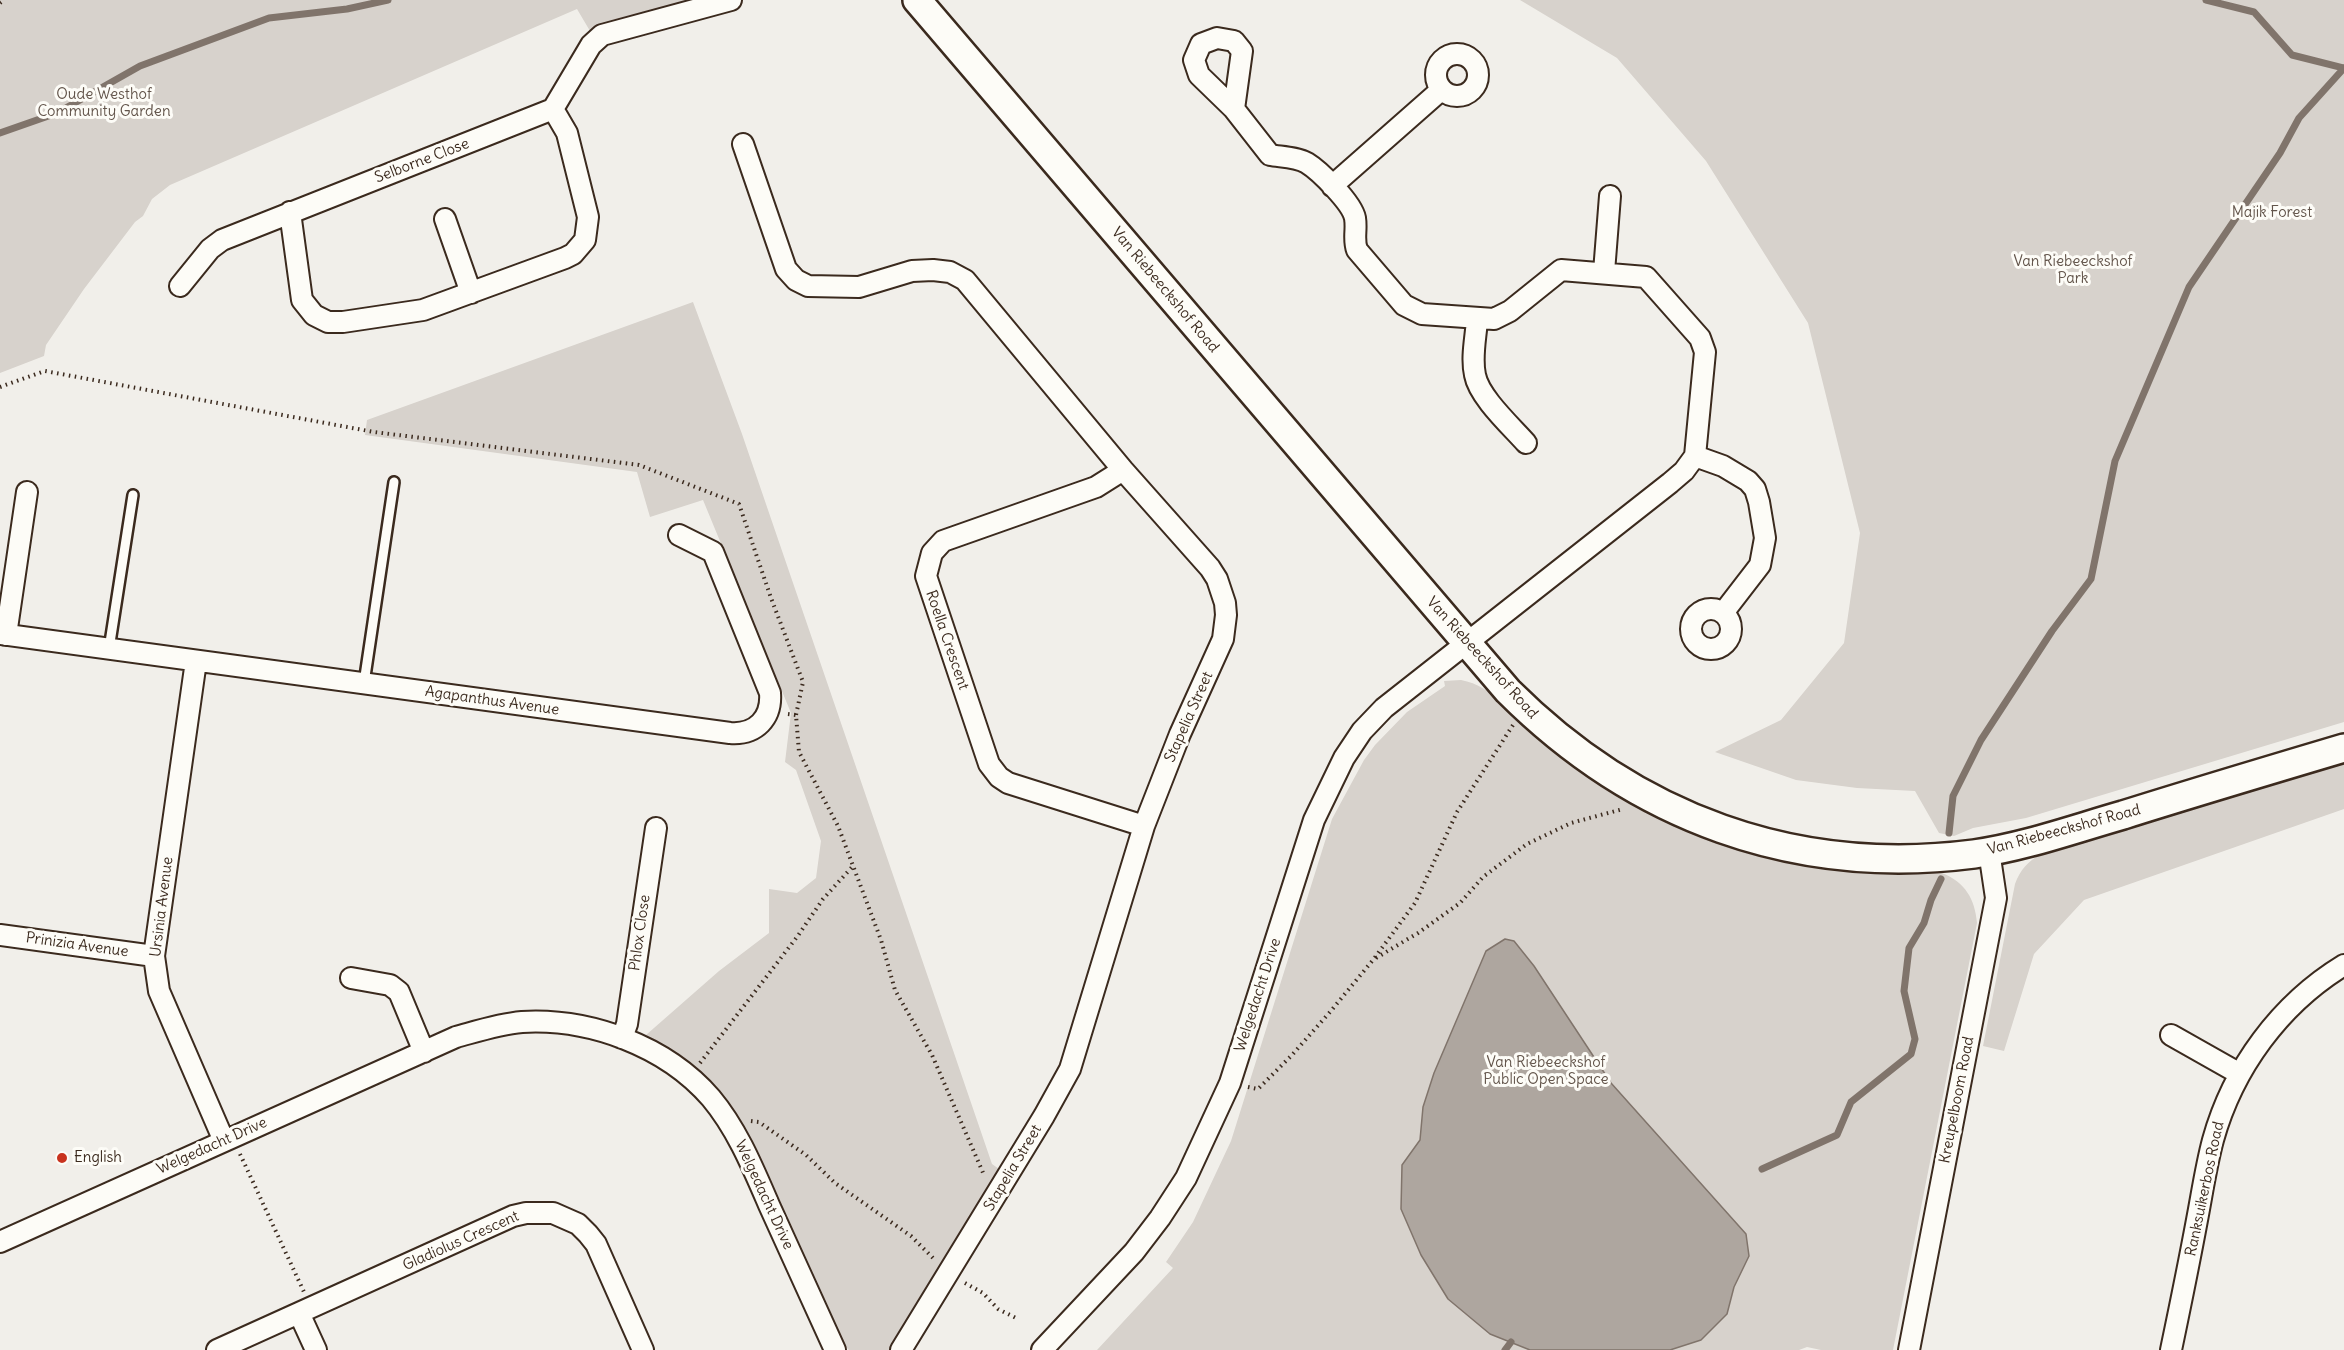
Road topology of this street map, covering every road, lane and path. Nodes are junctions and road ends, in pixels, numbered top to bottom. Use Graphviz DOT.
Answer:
graph roads {
  1 [pos="4,0"];
  2 [pos="731,0"];
  3 [pos="917,0"];
  4 [pos="0,3"];
  5 [pos="1441,90"];
  6 [pos="1234,109"];
  7 [pos="553,110"];
  8 [pos="743,144"];
  9 [pos="1332,186"];
  10 [pos="1610,196"];
  11 [pos="290,212"];
  12 [pos="445,219"];
  13 [pos="1604,272"];
  14 [pos="180,286"];
  15 [pos="471,293"];
  16 [pos="1477,319"];
  17 [pos="0,387"];
  18 [pos="1526,443"];
  19 [pos="1695,456"];
  20 [pos="1123,470"];
  21 [pos="394,482"];
  22 [pos="27,492"];
  23 [pos="133,495"];
  24 [pos="679,535"];
  25 [pos="1723,613"];
  26 [pos="3,634"];
  27 [pos="1467,644"];
  28 [pos="109,649"];
  29 [pos="196,661"];
  30 [pos="364,683"];
  31 [pos="769,711"];
  32 [pos="1529,712"];
  33 [pos="796,715"];
  34 [pos="2344,748"];
  35 [pos="1638,792"];
  36 [pos="1144,826"];
  37 [pos="656,828"];
  38 [pos="1989,851"];
  39 [pos="853,866"];
  40 [pos="0,935"];
  41 [pos="154,956"];
  42 [pos="1373,960"];
  43 [pos="2344,965"];
  44 [pos="351,978"];
  45 [pos="2171,1035"];
  46 [pos="622,1038"];
  47 [pos="424,1052"];
  48 [pos="2240,1074"];
  49 [pos="689,1078"];
  50 [pos="1230,1083"];
  51 [pos="742,1118"];
  52 [pos="228,1139"];
  53 [pos="999,1191"];
  54 [pos="0,1242"];
  55 [pos="935,1260"];
  56 [pos="958,1279"];
  57 [pos="305,1310"];
  58 [pos="1018,1319"];
  59 [pos="217,1350"];
  60 [pos="316,1350"];
  61 [pos="643,1350"];
  62 [pos="835,1350"];
  63 [pos="901,1350"];
  64 [pos="1042,1350"];
  65 [pos="1909,1350"];
  66 [pos="2171,1350"];
  1 -- 4 [label="path"];
  2 -- 7 [label="street"];
  3 -- 27 [label="street, Van Riebeeckshof Road"];
  5 -- 9 [label="street"];
  6 -- 9 [label="street"];
  7 -- 11 [label="street, Selborne Close"];
  7 -- 15 [label="street"];
  8 -- 20 [label="street, Stapelia Street"];
  9 -- 16 [label="street"];
  10 -- 13 [label="street"];
  11 -- 14 [label="street, Selborne Close"];
  11 -- 15 [label="street"];
  12 -- 15 [label="street"];
  13 -- 16 [label="street"];
  13 -- 19 [label="street"];
  16 -- 18 [label="street"];
  17 -- 33 [label="path"];
  19 -- 25 [label="street"];
  19 -- 27 [label="street, Welgedacht Drive"];
  20 -- 36 [label="street, Stapelia Street"];
  20 -- 36 [label="street, Roella Crescent"];
  21 -- 30 [label="lane"];
  22 -- 26 [label="street"];
  23 -- 28 [label="lane"];
  24 -- 31 [label="street"];
  26 -- 28 [label="street, Agapanthus Avenue"];
  27 -- 32 [label="street, Van Riebeeckshof Road"];
  27 -- 50 [label="street, Welgedacht Drive"];
  28 -- 29 [label="street, Agapanthus Avenue"];
  29 -- 30 [label="street, Agapanthus Avenue"];
  29 -- 41 [label="street, Ursinia Avenue"];
  30 -- 31 [label="street, Agapanthus Avenue"];
  31 -- 33 [label="path"];
  32 -- 35 [label="street, Van Riebeeckshof Road"];
  32 -- 42 [label="path"];
  33 -- 39 [label="path"];
  34 -- 38 [label="street, Van Riebeeckshof Road"];
  35 -- 38 [label="street, Van Riebeeckshof Road"];
  35 -- 42 [label="path"];
  36 -- 53 [label="street, Stapelia Street"];
  37 -- 46 [label="street, Phlox Close"];
  38 -- 65 [label="street, Kreupelboom Road"];
  39 -- 49 [label="path"];
  39 -- 53 [label="path"];
  40 -- 41 [label="street, Prinizia Avenue"];
  41 -- 52 [label="street, Ursinia Avenue"];
  42 -- 50 [label="path"];
  43 -- 48 [label="street, Ranksuikerbos Road"];
  44 -- 47 [label="street"];
  45 -- 48 [label="street"];
  46 -- 47 [label="street, Welgedacht Drive"];
  46 -- 49 [label="street, Welgedacht Drive"];
  47 -- 52 [label="street, Welgedacht Drive"];
  48 -- 66 [label="street, Ranksuikerbos Road"];
  49 -- 62 [label="street, Welgedacht Drive"];
  50 -- 64 [label="street, Welgedacht Drive"];
  51 -- 55 [label="path"];
  52 -- 54 [label="street, Welgedacht Drive"];
  52 -- 57 [label="path"];
  53 -- 63 [label="street, Stapelia Street"];
  56 -- 58 [label="path"];
  57 -- 59 [label="street, Gladiolus Crescent"];
  57 -- 60 [label="street"];
  57 -- 61 [label="street, Gladiolus Crescent"];
}
